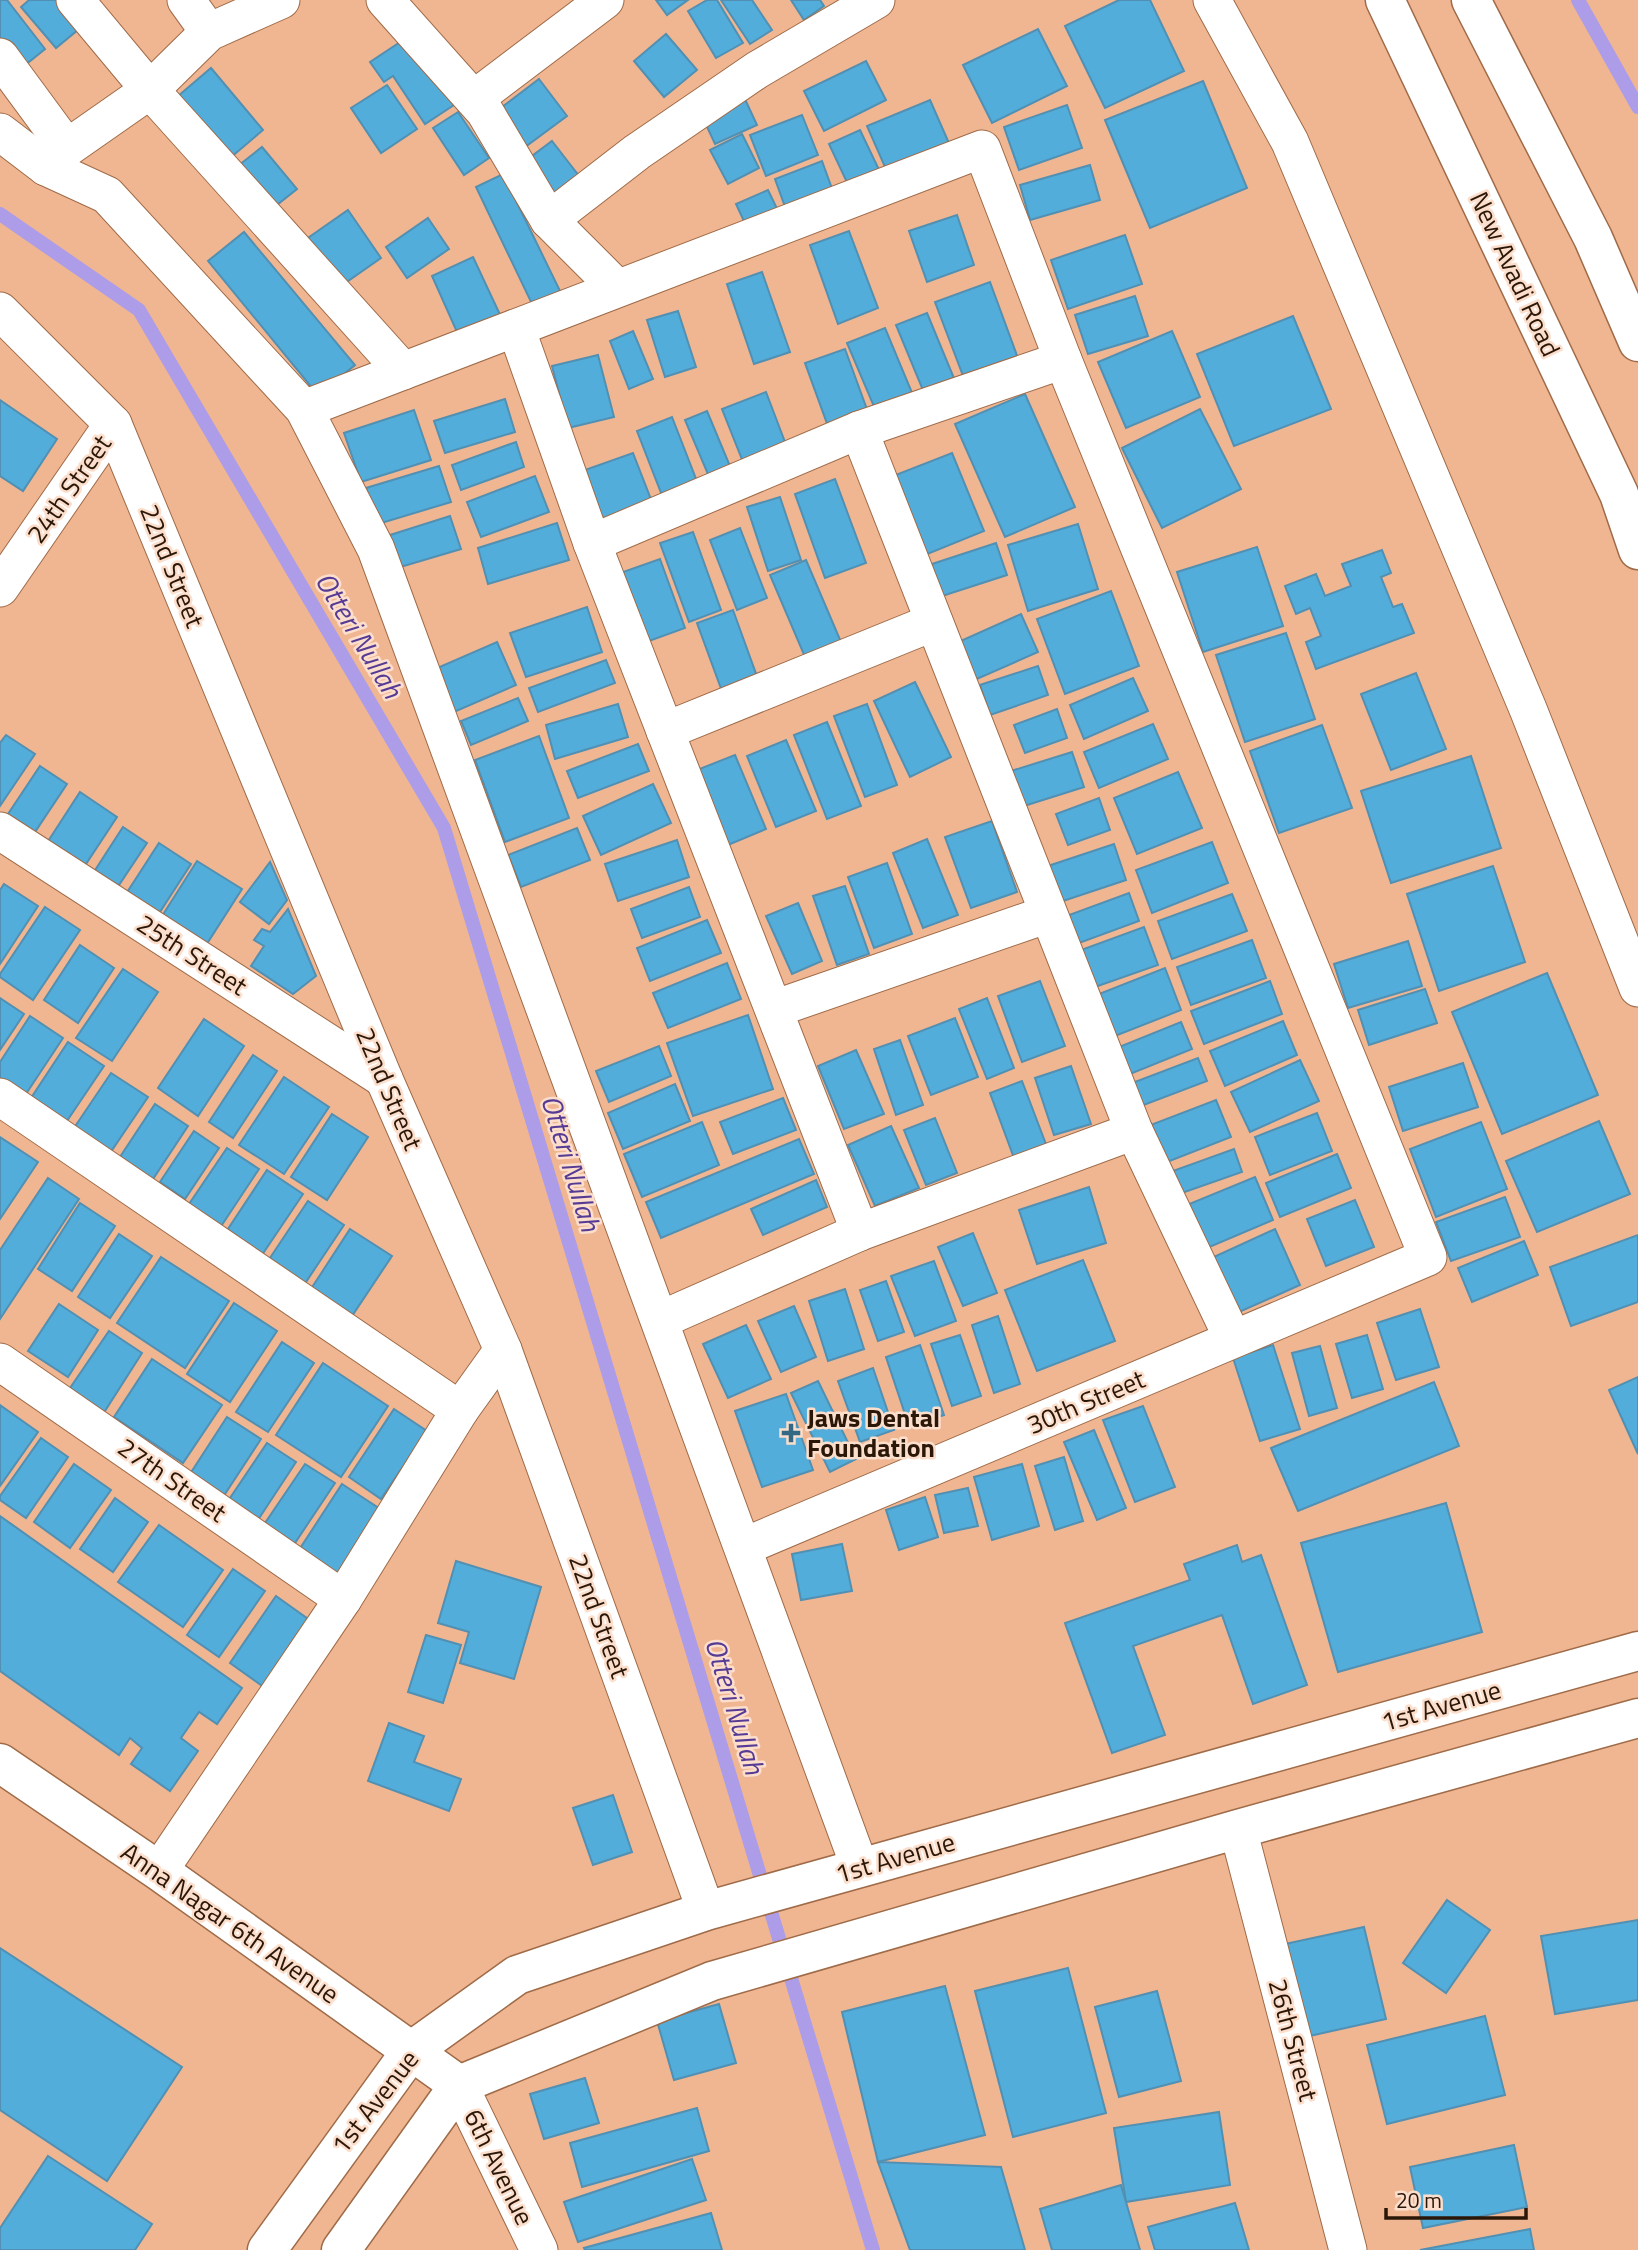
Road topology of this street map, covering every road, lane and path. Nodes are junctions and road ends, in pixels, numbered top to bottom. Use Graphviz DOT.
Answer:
graph roads {
  1 [pos="75,0"];
  2 [pos="186,0"];
  3 [pos="281,0"];
  4 [pos="385,0"];
  5 [pos="605,0"];
  6 [pos="876,0"];
  7 [pos="1212,0"];
  8 [pos="1385,0"];
  9 [pos="1471,0"];
  10 [pos="209,32"];
  11 [pos="0,57"];
  12 [pos="150,90"];
  13 [pos="474,99"];
  14 [pos="0,131"];
  15 [pos="57,158"];
  16 [pos="549,220"];
  17 [pos="617,288"];
  18 [pos="0,311"];
  19 [pos="516,328"];
  20 [pos="1638,342"];
  21 [pos="1063,360"];
  22 [pos="403,371"];
  23 [pos="304,409"];
  24 [pos="113,424"];
  25 [pos="859,430"];
  26 [pos="592,542"];
  27 [pos="1638,550"];
  28 [pos="0,588"];
  29 [pos="934,622"];
  30 [pos="665,731"];
  31 [pos="0,831"];
  32 [pos="1048,914"];
  33 [pos="1638,988"];
  34 [pos="774,1009"];
  35 [pos="384,1079"];
  36 [pos="0,1097"];
  37 [pos="1134,1131"];
  38 [pos="860,1232"];
  39 [pos="660,1320"];
  40 [pos="1233,1339"];
  41 [pos="503,1350"];
  42 [pos="0,1362"];
  43 [pos="460,1410"];
  44 [pos="743,1547"];
  45 [pos="343,1599"];
  46 [pos="1638,1651"];
  47 [pos="1638,1718"];
  48 [pos="1,1766"];
  49 [pos="1238,1829"];
  50 [pos="860,1868"];
  51 [pos="159,1871"];
  52 [pos="706,1911"];
  53 [pos="411,2051"];
  54 [pos="459,2085"];
  55 [pos="267,2250"];
  56 [pos="341,2250"];
  57 [pos="539,2250"];
  58 [pos="1348,2250"];
  1 -- 12 [label="street"];
  2 -- 10 [label="street"];
  3 -- 10 [label="street"];
  4 -- 13 [label="street"];
  5 -- 13 [label="street"];
  6 -- 16 [label="street"];
  7 -- 33 [label="street"];
  8 -- 27 [label="street, New Avadi Road"];
  9 -- 20 [label="street"];
  10 -- 12 [label="street"];
  11 -- 15 [label="street"];
  12 -- 15 [label="street"];
  12 -- 22 [label="street"];
  13 -- 16 [label="street"];
  14 -- 15 [label="street"];
  15 -- 23 [label="street"];
  16 -- 17 [label="street"];
  17 -- 19 [label="street"];
  17 -- 21 [label="street"];
  18 -- 24 [label="street, 22nd Street"];
  19 -- 22 [label="street"];
  19 -- 26 [label="street"];
  21 -- 25 [label="street"];
  21 -- 40 [label="street, 30th Street"];
  22 -- 23 [label="street"];
  23 -- 39 [label="street"];
  24 -- 28 [label="street, 24th Street"];
  24 -- 35 [label="street, 22nd Street"];
  25 -- 26 [label="street"];
  25 -- 29 [label="street"];
  26 -- 30 [label="street"];
  29 -- 30 [label="street"];
  29 -- 32 [label="street"];
  30 -- 34 [label="street"];
  31 -- 35 [label="street, 25th Street"];
  32 -- 34 [label="street"];
  32 -- 37 [label="street"];
  34 -- 38 [label="street"];
  35 -- 41 [label="street, 22nd Street"];
  36 -- 43 [label="street"];
  37 -- 38 [label="street"];
  37 -- 40 [label="street"];
  38 -- 39 [label="street"];
  39 -- 44 [label="street"];
  40 -- 44 [label="street, 30th Street"];
  41 -- 43 [label="street"];
  41 -- 52 [label="street, 22nd Street"];
  42 -- 45 [label="street, 27th Street"];
  43 -- 45 [label="street"];
  44 -- 50 [label="street"];
  45 -- 51 [label="street"];
  46 -- 50 [label="street, 1st Avenue"];
  47 -- 49 [label="street"];
  48 -- 51 [label="street, Anna Nagar 6th Avenue"];
  49 -- 54 [label="street"];
  49 -- 58 [label="street, 26th Street"];
  50 -- 52 [label="street, 1st Avenue"];
  51 -- 53 [label="street, Anna Nagar 6th Avenue"];
  52 -- 53 [label="street, 1st Avenue"];
  53 -- 54 [label="street, Anna Nagar 6th Avenue"];
  53 -- 55 [label="street, 1st Avenue"];
  54 -- 56 [label="street"];
  54 -- 57 [label="street, 6th Avenue"];
}
